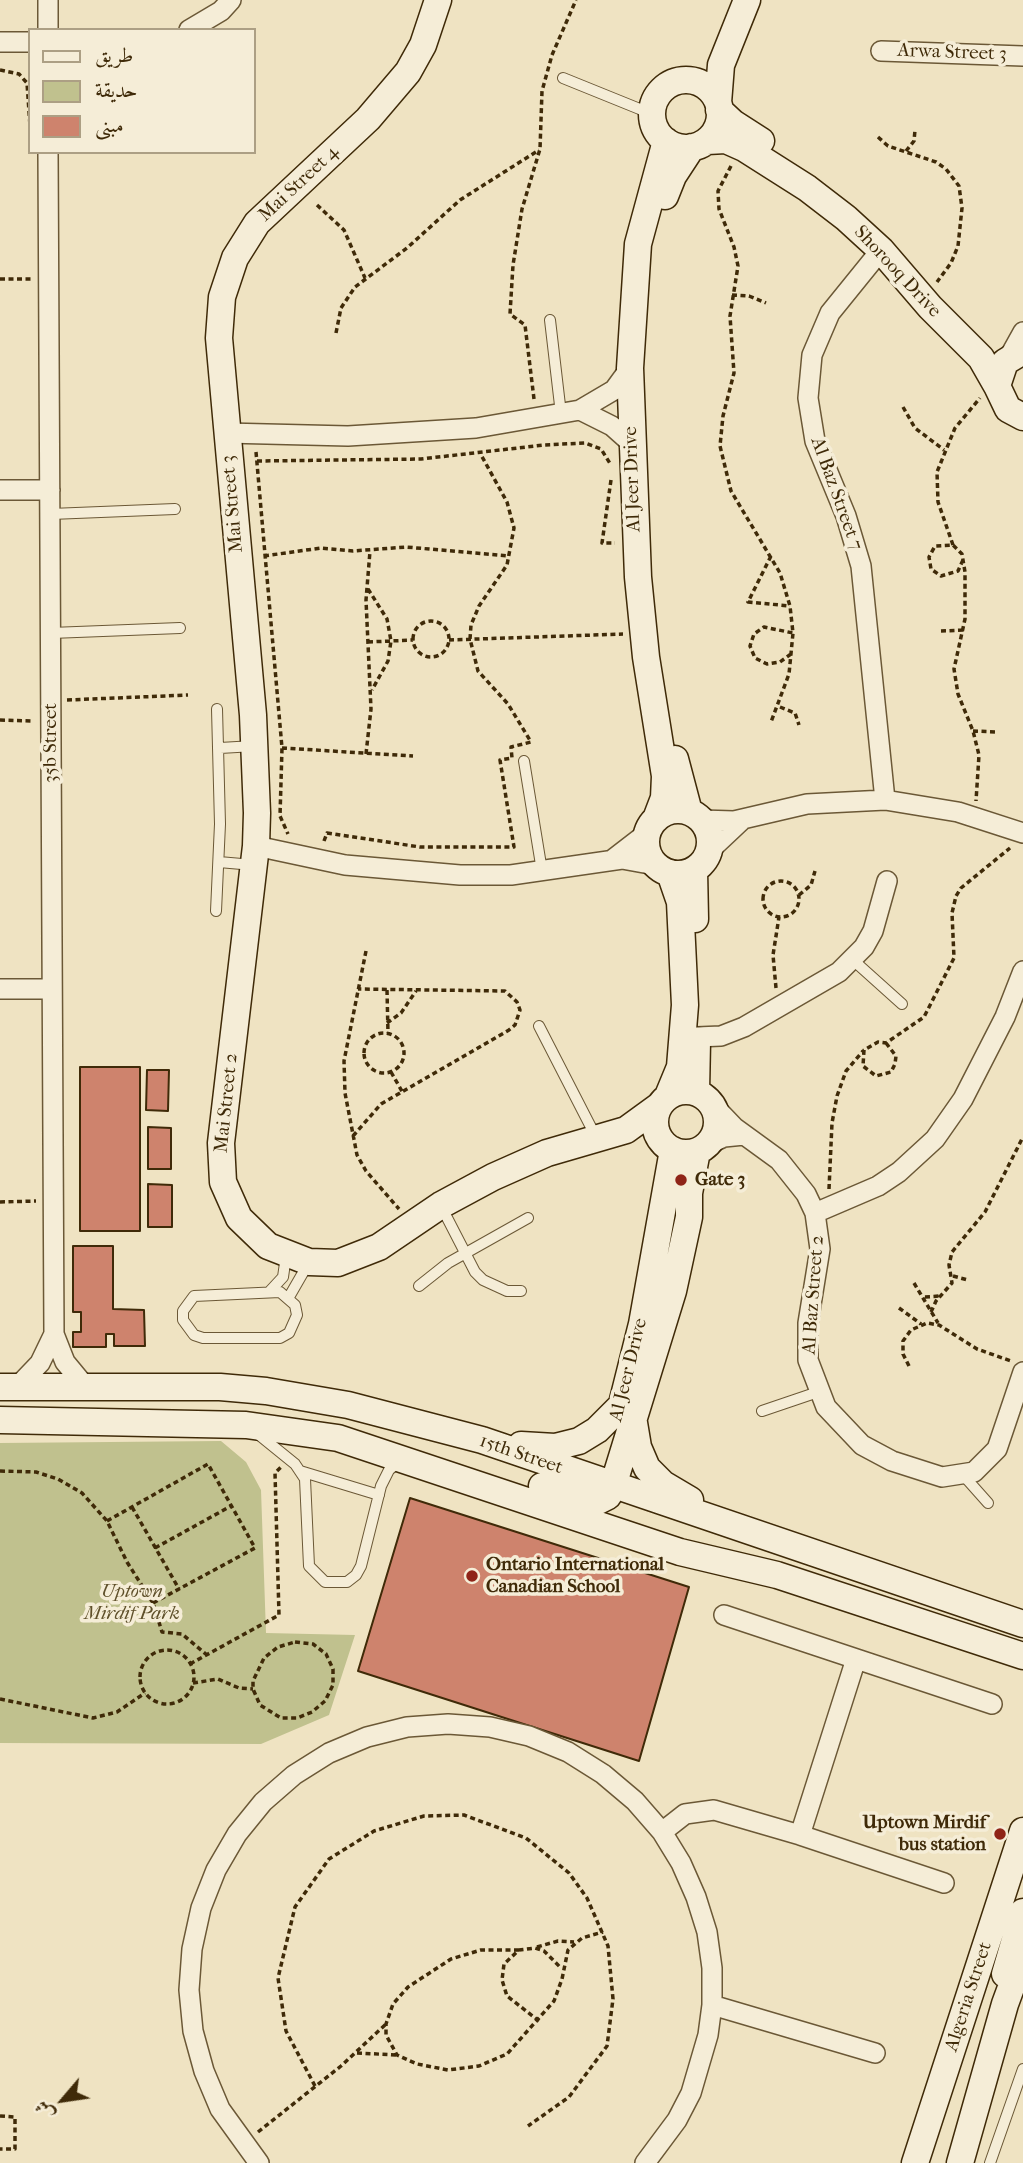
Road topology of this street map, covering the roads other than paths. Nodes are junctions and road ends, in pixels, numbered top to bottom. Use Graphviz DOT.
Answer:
graph roads {
  1 [pos="48,0"];
  2 [pos="231,0"];
  3 [pos="438,0"];
  4 [pos="733,0"];
  5 [pos="747,0"];
  6 [pos="48,28"];
  7 [pos="192,28"];
  8 [pos="0,42"];
  9 [pos="28,42"];
  10 [pos="881,51"];
  11 [pos="1023,55"];
  12 [pos="563,78"];
  13 [pos="682,80"];
  14 [pos="719,106"];
  15 [pos="652,114"];
  16 [pos="666,141"];
  17 [pos="700,144"];
  18 [pos="48,154"];
  19 [pos="881,250"];
  20 [pos="550,320"];
  21 [pos="1023,332"];
  22 [pos="630,368"];
  23 [pos="1011,381"];
  24 [pos="570,412"];
  25 [pos="1023,431"];
  26 [pos="226,433"];
  27 [pos="631,442"];
  28 [pos="0,490"];
  29 [pos="50,490"];
  30 [pos="175,509"];
  31 [pos="51,514"];
  32 [pos="180,628"];
  33 [pos="51,633"];
  34 [pos="217,709"];
  35 [pos="255,746"];
  36 [pos="220,748"];
  37 [pos="524,761"];
  38 [pos="885,800"];
  39 [pos="695,816"];
  40 [pos="744,819"];
  41 [pos="651,826"];
  42 [pos="1020,837"];
  43 [pos="255,856"];
  44 [pos="611,861"];
  45 [pos="219,862"];
  46 [pos="682,865"];
  47 [pos="542,871"];
  48 [pos="887,881"];
  49 [pos="216,911"];
  50 [pos="853,960"];
  51 [pos="1023,971"];
  52 [pos="0,989"];
  53 [pos="52,989"];
  54 [pos="902,1004"];
  55 [pos="540,1026"];
  56 [pos="697,1037"];
  57 [pos="704,1099"];
  58 [pos="663,1101"];
  59 [pos="626,1130"];
  60 [pos="744,1135"];
  61 [pos="596,1137"];
  62 [pos="685,1146"];
  63 [pos="440,1205"];
  64 [pos="663,1207"];
  65 [pos="821,1210"];
  66 [pos="689,1217"];
  67 [pos="527,1218"];
  68 [pos="465,1253"];
  69 [pos="297,1259"];
  70 [pos="419,1286"];
  71 [pos="270,1291"];
  72 [pos="521,1291"];
  73 [pos="289,1297"];
  74 [pos="54,1334"];
  75 [pos="1023,1372"];
  76 [pos="84,1385"];
  77 [pos="9,1386"];
  78 [pos="50,1386"];
  79 [pos="818,1392"];
  80 [pos="762,1411"];
  81 [pos="628,1413"];
  82 [pos="0,1420"];
  83 [pos="51,1420"];
  84 [pos="246,1425"];
  85 [pos="482,1440"];
  86 [pos="403,1458"];
  87 [pos="300,1471"];
  88 [pos="964,1476"];
  89 [pos="603,1489"];
  90 [pos="379,1495"];
  91 [pos="988,1503"];
  92 [pos="713,1518"];
  93 [pos="614,1528"];
  94 [pos="724,1615"];
  95 [pos="1018,1620"];
  96 [pos="994,1645"];
  97 [pos="1023,1656"];
  98 [pos="856,1659"];
  99 [pos="1023,1672"];
  100 [pos="992,1704"];
  101 [pos="1023,1831"];
  102 [pos="662,1832"];
  103 [pos="800,1835"];
  104 [pos="944,1883"];
  105 [pos="1023,1912"];
  106 [pos="1023,1955"];
  107 [pos="712,2005"];
  108 [pos="1009,2006"];
  109 [pos="875,2053"];
  110 [pos="1023,2069"];
  111 [pos="259,2163"];
  112 [pos="645,2163"];
  113 [pos="915,2163"];
  114 [pos="960,2163"];
  115 [pos="990,2163"];
  1 -- 6 [label="street"];
  2 -- 7 [label="street"];
  3 -- 26 [label="street, Mai Street 4"];
  4 -- 13 [label="street"];
  5 -- 14 [label="street"];
  8 -- 9 [label="street"];
  10 -- 11 [label="street, Arwa Street 3"];
  12 -- 15 [label="lane"];
  13 -- 14 [label="street"];
  13 -- 15 [label="street"];
  14 -- 17 [label="street"];
  14 -- 23 [label="street, Shorooq Drive"];
  15 -- 16 [label="street"];
  16 -- 17 [label="street"];
  16 -- 22 [label="street, Al Jeer Drive"];
  17 -- 19 [label="street, Shorooq Drive"];
  17 -- 39 [label="street, Al Jeer Drive"];
  18 -- 29 [label="street, 35b Street"];
  19 -- 23 [label="street, Shorooq Drive"];
  19 -- 38 [label="street, Al Baz Street 7"];
  20 -- 24 [label="lane"];
  21 -- 23 [label="street"];
  22 -- 24 [label="street, Mai Street 3"];
  22 -- 27 [label="street, Al Jeer Drive"];
  23 -- 25 [label="street"];
  24 -- 26 [label="street, Mai Street 3"];
  24 -- 27 [label="street"];
  26 -- 35 [label="street, Mai Street 3"];
  27 -- 41 [label="street, Al Jeer Drive"];
  28 -- 29 [label="street"];
  29 -- 31 [label="street, 35b Street"];
  30 -- 31 [label="lane"];
  31 -- 33 [label="street, 35b Street"];
  32 -- 33 [label="lane"];
  33 -- 53 [label="street, 35b Street"];
  34 -- 36 [label="lane"];
  35 -- 36 [label="lane"];
  35 -- 43 [label="street, Mai Street 3"];
  36 -- 45 [label="lane"];
  37 -- 47 [label="lane"];
  38 -- 40 [label="street"];
  38 -- 42 [label="street"];
  39 -- 40 [label="street"];
  39 -- 41 [label="street"];
  39 -- 46 [label="street"];
  40 -- 46 [label="street"];
  41 -- 44 [label="street"];
  41 -- 46 [label="street"];
  43 -- 45 [label="lane"];
  43 -- 47 [label="street"];
  43 -- 69 [label="street, Mai Street 2"];
  44 -- 46 [label="street"];
  44 -- 47 [label="street"];
  45 -- 49 [label="lane"];
  46 -- 56 [label="street"];
  46 -- 58 [label="street"];
  48 -- 50 [label="street"];
  50 -- 54 [label="lane"];
  50 -- 56 [label="street"];
  51 -- 65 [label="street"];
  52 -- 53 [label="street"];
  53 -- 74 [label="street, 35b Street"];
  55 -- 61 [label="lane"];
  56 -- 57 [label="street"];
  57 -- 58 [label="street"];
  57 -- 60 [label="street, Al Baz Street 2"];
  57 -- 62 [label="street"];
  58 -- 59 [label="street"];
  58 -- 62 [label="street"];
  59 -- 61 [label="street"];
  59 -- 62 [label="street"];
  60 -- 62 [label="street"];
  60 -- 65 [label="street, Al Baz Street 2"];
  61 -- 63 [label="street"];
  62 -- 64 [label="street, Al Jeer Drive"];
  62 -- 66 [label="street, Al Jeer Drive"];
  63 -- 68 [label="lane"];
  63 -- 69 [label="street"];
  64 -- 66 [label="street"];
  64 -- 81 [label="street, Al Jeer Drive"];
  65 -- 79 [label="street, Al Baz Street 2"];
  66 -- 81 [label="street, Al Jeer Drive"];
  67 -- 68 [label="lane"];
  68 -- 70 [label="lane"];
  68 -- 72 [label="lane"];
  69 -- 71 [label="lane"];
  69 -- 73 [label="lane"];
  71 -- 73 [label="lane"];
  71 -- 73 [label="lane"];
  74 -- 76 [label="street, 35b Street"];
  74 -- 77 [label="street, 35b Street"];
  75 -- 88 [label="street"];
  76 -- 78 [label="street, 15th Street"];
  76 -- 85 [label="street, 15th Street"];
  77 -- 78 [label="street, 15th Street"];
  78 -- 83 [label="street"];
  79 -- 80 [label="lane"];
  79 -- 88 [label="street, Al Baz Street 2"];
  81 -- 85 [label="street"];
  81 -- 89 [label="street, Al Jeer Drive"];
  81 -- 92 [label="street"];
  82 -- 83 [label="street, 15th Street"];
  83 -- 84 [label="street, 15th Street"];
  84 -- 86 [label="street, 15th Street"];
  84 -- 87 [label="lane"];
  85 -- 89 [label="street, 15th Street"];
  86 -- 89 [label="street"];
  86 -- 90 [label="lane"];
  86 -- 93 [label="street, 15th Street"];
  87 -- 90 [label="lane"];
  87 -- 90 [label="lane"];
  88 -- 91 [label="lane"];
  89 -- 92 [label="street, 15th Street"];
  89 -- 93 [label="street"];
  92 -- 95 [label="street, 15th Street"];
  93 -- 96 [label="street, 15th Street"];
  94 -- 98 [label="street"];
  96 -- 97 [label="street, 15th Street"];
  96 -- 99 [label="street"];
  98 -- 100 [label="street"];
  98 -- 103 [label="street"];
  101 -- 113 [label="street, Algeria Street"];
  102 -- 103 [label="street"];
  102 -- 107 [label="street"];
  102 -- 111 [label="street"];
  103 -- 104 [label="street"];
  105 -- 108 [label="street"];
  106 -- 108 [label="street, Algeria Street"];
  107 -- 109 [label="street"];
  107 -- 112 [label="street"];
  108 -- 114 [label="street, Algeria Street"];
  110 -- 115 [label="lane"];
}
